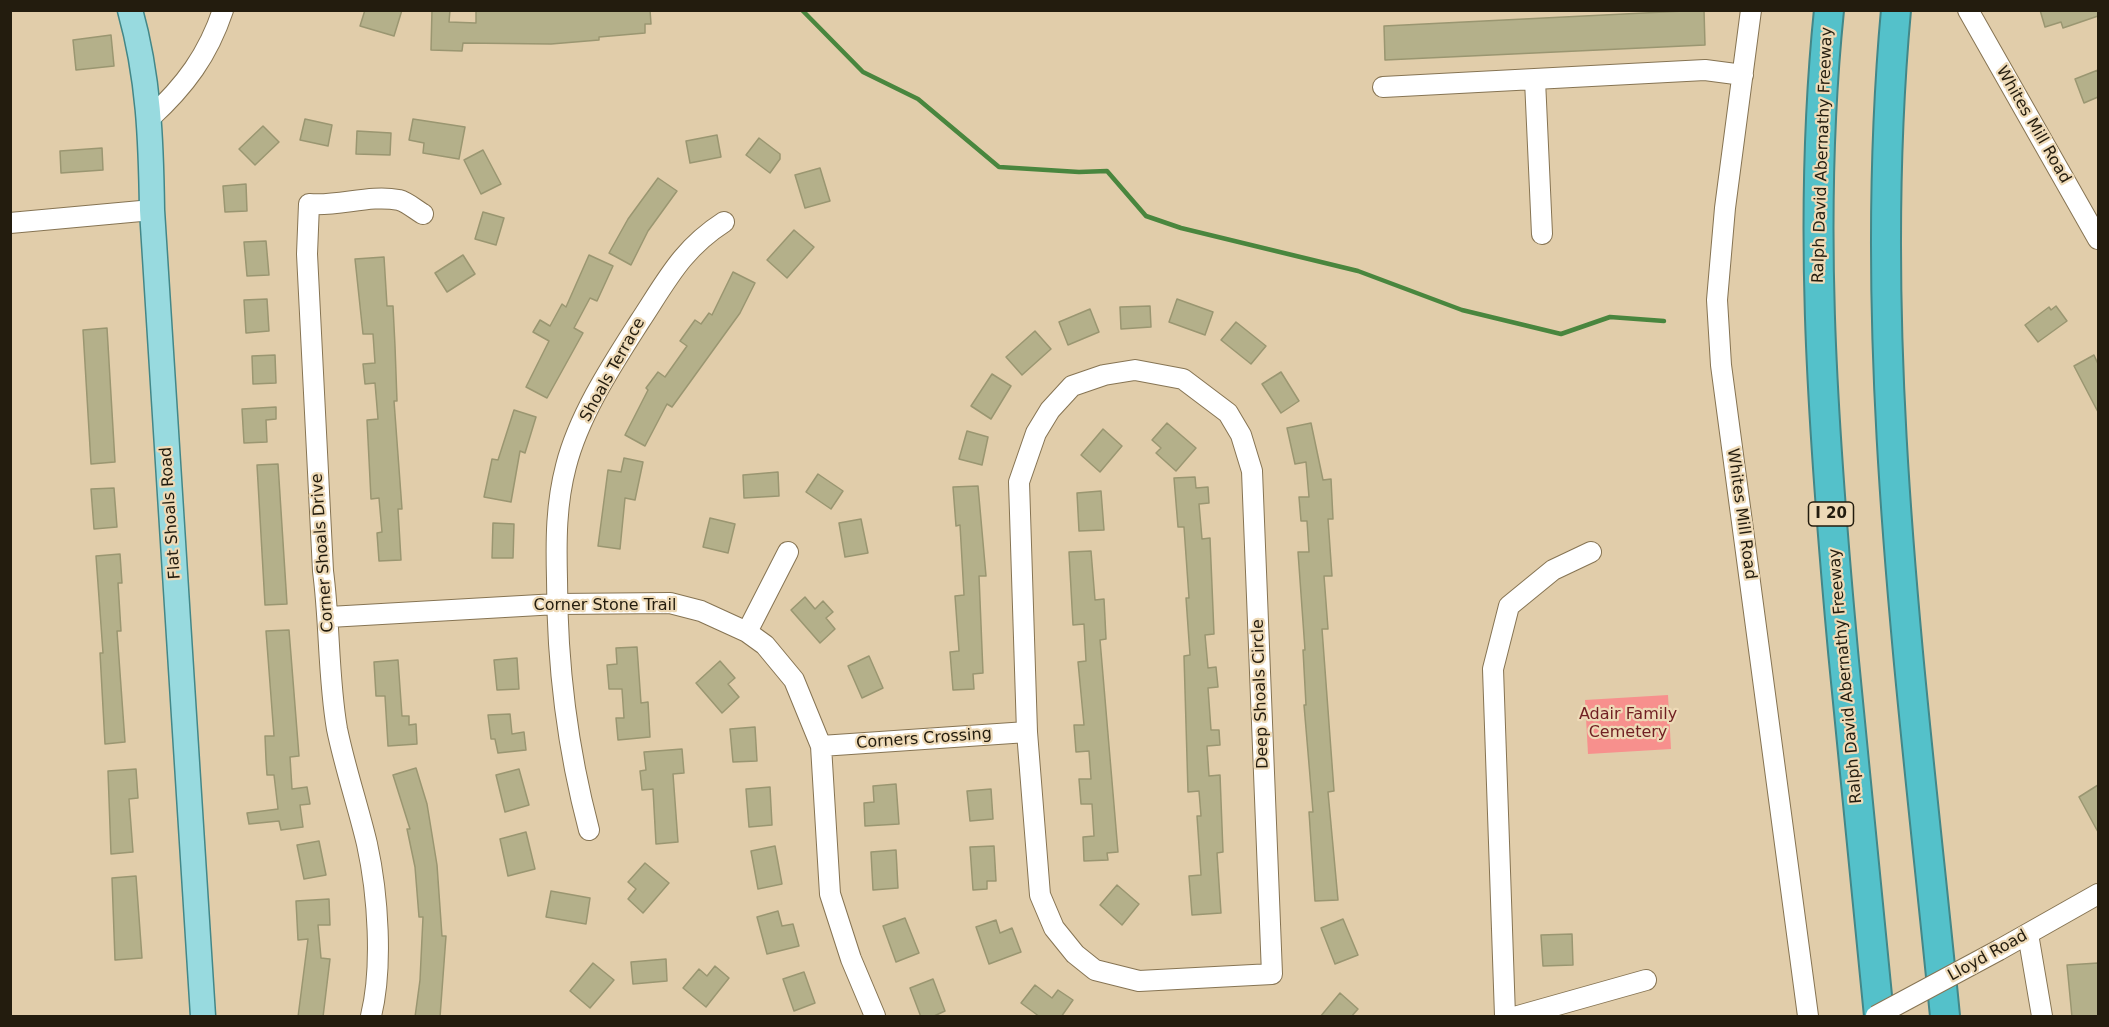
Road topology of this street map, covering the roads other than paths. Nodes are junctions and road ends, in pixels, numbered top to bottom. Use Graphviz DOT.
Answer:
graph roads {
  1 [pos="130,10"];
  2 [pos="223,10"];
  3 [pos="1751,10"];
  4 [pos="1829,10"];
  5 [pos="1896,10"];
  6 [pos="1968,10"];
  7 [pos="1743,75"];
  8 [pos="1535,80"];
  9 [pos="1383,87"];
  10 [pos="150,118"];
  11 [pos="152,210"];
  12 [pos="423,214"];
  13 [pos="724,222"];
  14 [pos="10,223"];
  15 [pos="1542,234"];
  16 [pos="2098,239"];
  17 [pos="788,552"];
  18 [pos="1591,552"];
  19 [pos="557,604"];
  20 [pos="329,617"];
  21 [pos="747,632"];
  22 [pos="1027,732"];
  23 [pos="821,746"];
  24 [pos="589,830"];
  25 [pos="2098,894"];
  26 [pos="2028,934"];
  27 [pos="1646,980"];
  28 [pos="203,1017"];
  29 [pos="371,1017"];
  30 [pos="875,1017"];
  31 [pos="1505,1017"];
  32 [pos="1518,1017"];
  33 [pos="1808,1017"];
  34 [pos="1878,1017"];
  35 [pos="1946,1017"];
  36 [pos="2042,1017"];
  1 -- 10 [label="main road, Flat Shoals Road"];
  2 -- 10 [label="street"];
  3 -- 7 [label="street, Whites Mill Road"];
  4 -- 34 [label="highway, Ralph David Abernathy Freeway / I 20"];
  5 -- 35 [label="highway"];
  6 -- 16 [label="street, Whites Mill Road"];
  7 -- 8 [label="street"];
  7 -- 33 [label="street, Whites Mill Road"];
  8 -- 9 [label="street"];
  8 -- 15 [label="street"];
  10 -- 11 [label="main road, Flat Shoals Road"];
  11 -- 14 [label="street"];
  11 -- 28 [label="main road, Flat Shoals Road"];
  12 -- 20 [label="street, Corner Shoals Drive"];
  13 -- 19 [label="street, Shoals Terrace"];
  17 -- 21 [label="street"];
  18 -- 31 [label="street"];
  19 -- 20 [label="street, Corner Stone Trail"];
  19 -- 21 [label="street, Corner Stone Trail"];
  19 -- 24 [label="street, Shoals Terrace"];
  20 -- 29 [label="street, Corner Shoals Drive"];
  21 -- 23 [label="street, Corner Stone Trail"];
  22 -- 22 [label="street, Deep Shoals Circle"];
  22 -- 23 [label="street, Corners Crossing"];
  23 -- 30 [label="street, Corner Stone Trail"];
  25 -- 26 [label="street, Lloyd Road"];
  26 -- 34 [label="street, Lloyd Road, bridge"];
  26 -- 36 [label="street"];
  27 -- 32 [label="street"];
}
